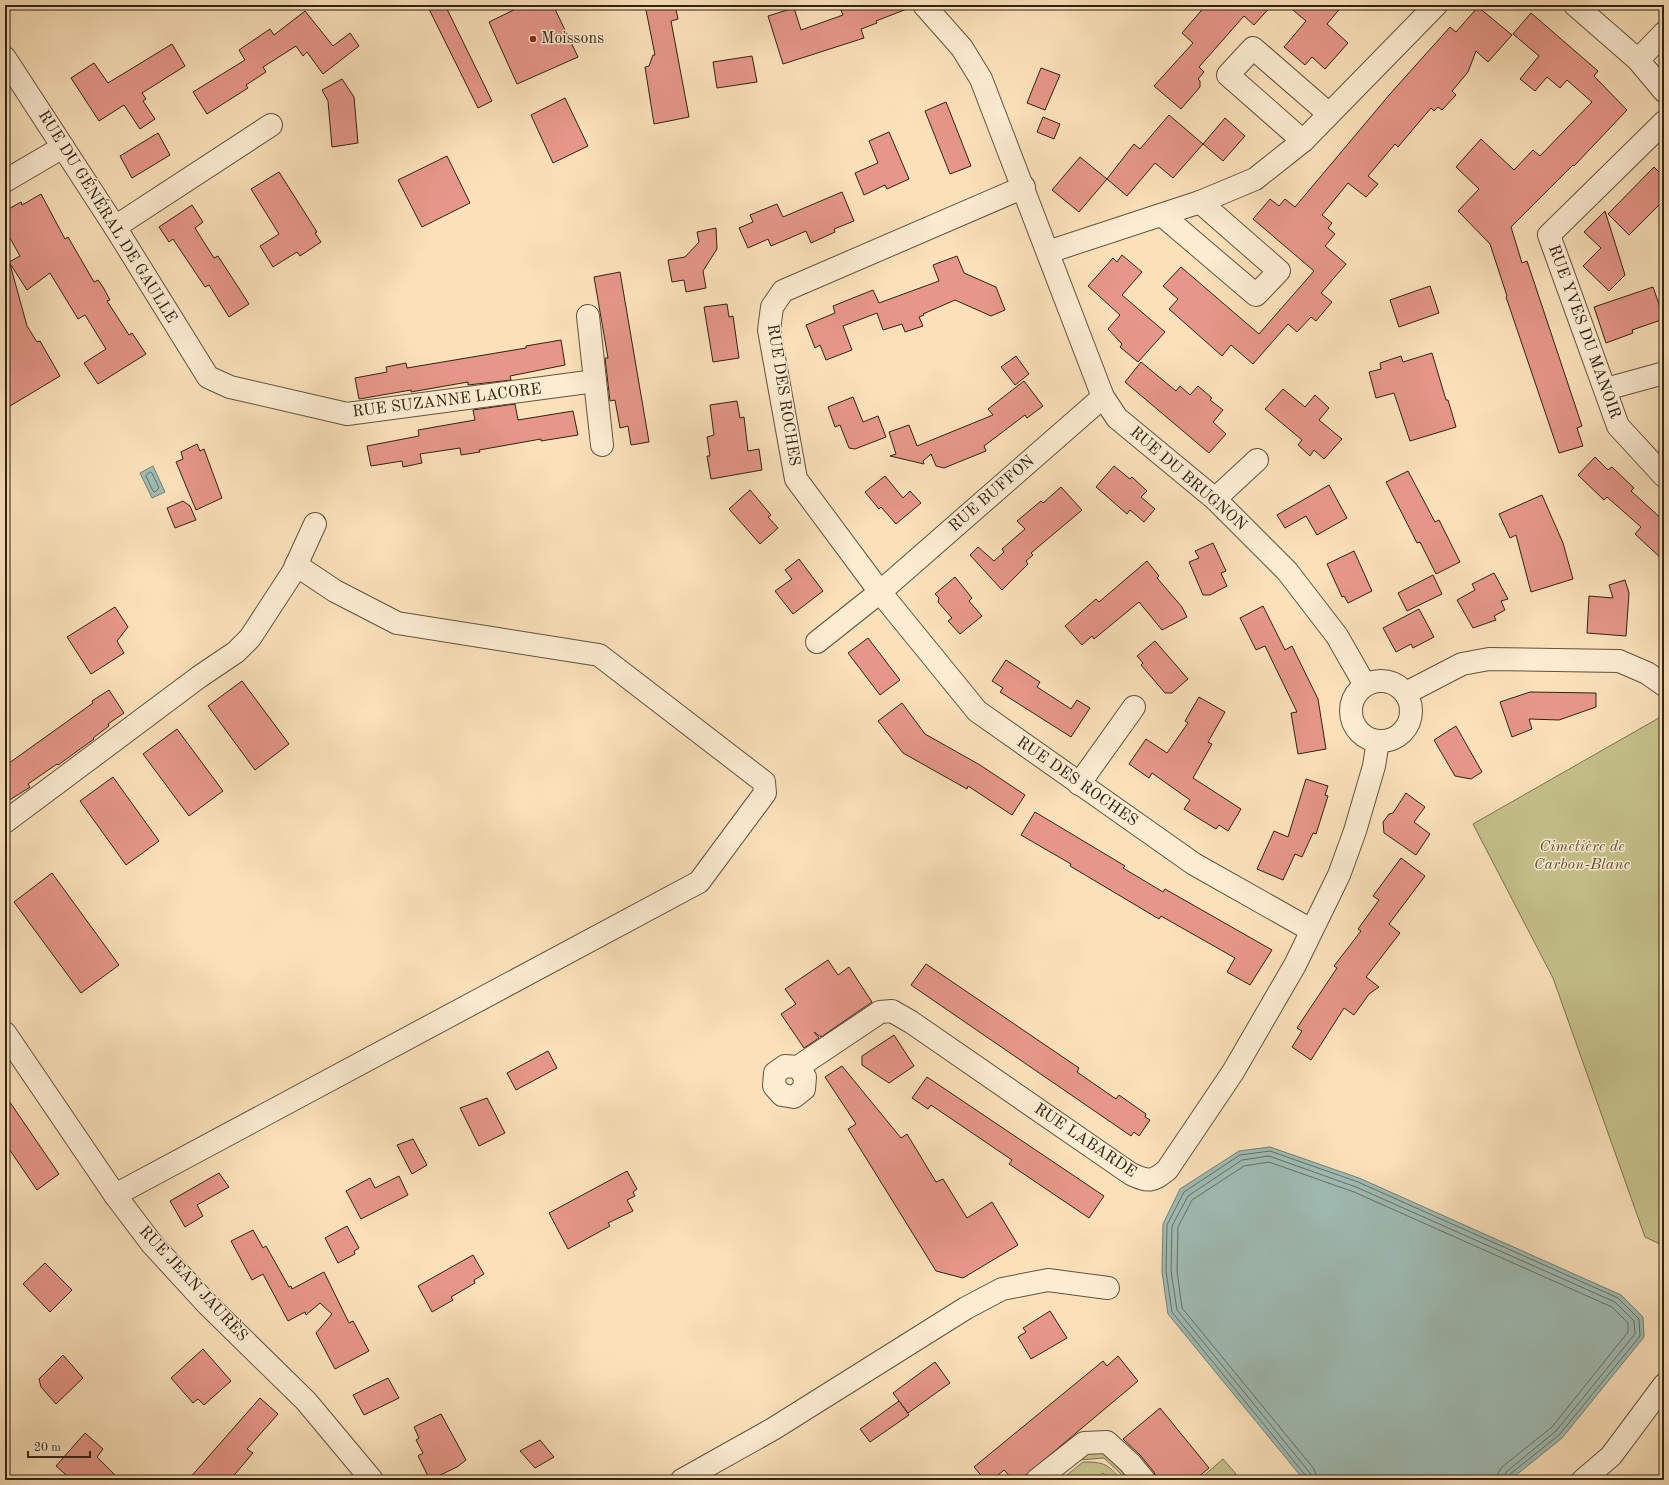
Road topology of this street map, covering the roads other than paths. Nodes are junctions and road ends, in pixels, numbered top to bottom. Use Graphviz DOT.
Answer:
graph roads {
  1 [pos="924,5"];
  2 [pos="1436,5"];
  3 [pos="1575,5"];
  4 [pos="1664,33"];
  5 [pos="5,58"];
  6 [pos="1638,60"];
  7 [pos="1664,91"];
  8 [pos="1330,114"];
  9 [pos="1664,122"];
  10 [pos="271,125"];
  11 [pos="1303,141"];
  12 [pos="63,147"];
  13 [pos="5,181"];
  14 [pos="1024,187"];
  15 [pos="1200,202"];
  16 [pos="1162,215"];
  17 [pos="115,227"];
  18 [pos="1048,252"];
  19 [pos="588,316"];
  20 [pos="1664,373"];
  21 [pos="208,377"];
  22 [pos="595,381"];
  23 [pos="1606,389"];
  24 [pos="1103,397"];
  25 [pos="602,445"];
  26 [pos="1257,460"];
  27 [pos="1664,476"];
  28 [pos="1216,499"];
  29 [pos="315,524"];
  30 [pos="296,565"];
  31 [pos="880,592"];
  32 [pos="817,642"];
  33 [pos="1365,685"];
  34 [pos="1664,685"];
  35 [pos="1406,693"];
  36 [pos="1134,707"];
  37 [pos="1378,741"];
  38 [pos="1078,784"];
  39 [pos="5,822"];
  40 [pos="1311,930"];
  41 [pos="5,1033"];
  42 [pos="801,1072"];
  43 [pos="115,1195"];
  44 [pos="1108,1288"];
  45 [pos="1664,1385"];
  46 [pos="372,1480"];
  47 [pos="682,1480"];
  48 [pos="1037,1480"];
  49 [pos="1144,1480"];
  50 [pos="1583,1480"];
  1 -- 14 [label="street, RUE DU BRUGNON"];
  2 -- 8 [label="street"];
  3 -- 6 [label="street"];
  4 -- 6 [label="street"];
  5 -- 12 [label="street, RUE DU GÉNÉRAL DE GAULLE"];
  6 -- 7 [label="street"];
  8 -- 11 [label="street"];
  8 -- 11 [label="street"];
  9 -- 23 [label="street, RUE YVES DU MANOIR"];
  10 -- 17 [label="street"];
  11 -- 15 [label="street"];
  12 -- 13 [label="street"];
  12 -- 17 [label="street, RUE DU GÉNÉRAL DE GAULLE"];
  14 -- 18 [label="street, RUE DU BRUGNON"];
  14 -- 31 [label="street, RUE DES ROCHES"];
  15 -- 16 [label="street"];
  15 -- 16 [label="street"];
  16 -- 18 [label="street"];
  17 -- 21 [label="street, RUE DU GÉNÉRAL DE GAULLE"];
  18 -- 24 [label="street, RUE DU BRUGNON"];
  19 -- 22 [label="street"];
  20 -- 23 [label="street"];
  21 -- 22 [label="street, RUE SUZANNE LACORE"];
  22 -- 25 [label="street"];
  23 -- 27 [label="street, RUE YVES DU MANOIR"];
  24 -- 28 [label="street, RUE DU BRUGNON"];
  24 -- 31 [label="street, RUE BUFFON"];
  26 -- 28 [label="street"];
  28 -- 33 [label="street, RUE DU BRUGNON"];
  29 -- 30 [label="street"];
  30 -- 39 [label="street"];
  30 -- 43 [label="street"];
  31 -- 32 [label="street"];
  31 -- 38 [label="street, RUE DES ROCHES"];
  33 -- 35 [label="street"];
  33 -- 37 [label="street"];
  34 -- 35 [label="street"];
  35 -- 37 [label="street"];
  36 -- 38 [label="street"];
  37 -- 40 [label="street"];
  38 -- 40 [label="street, RUE DES ROCHES"];
  40 -- 42 [label="street, RUE LABARDE"];
  41 -- 43 [label="street, RUE JEAN JAURÈS"];
  43 -- 46 [label="street, RUE JEAN JAURÈS"];
  44 -- 47 [label="street"];
  45 -- 50 [label="street"];
  48 -- 49 [label="street"];
}
